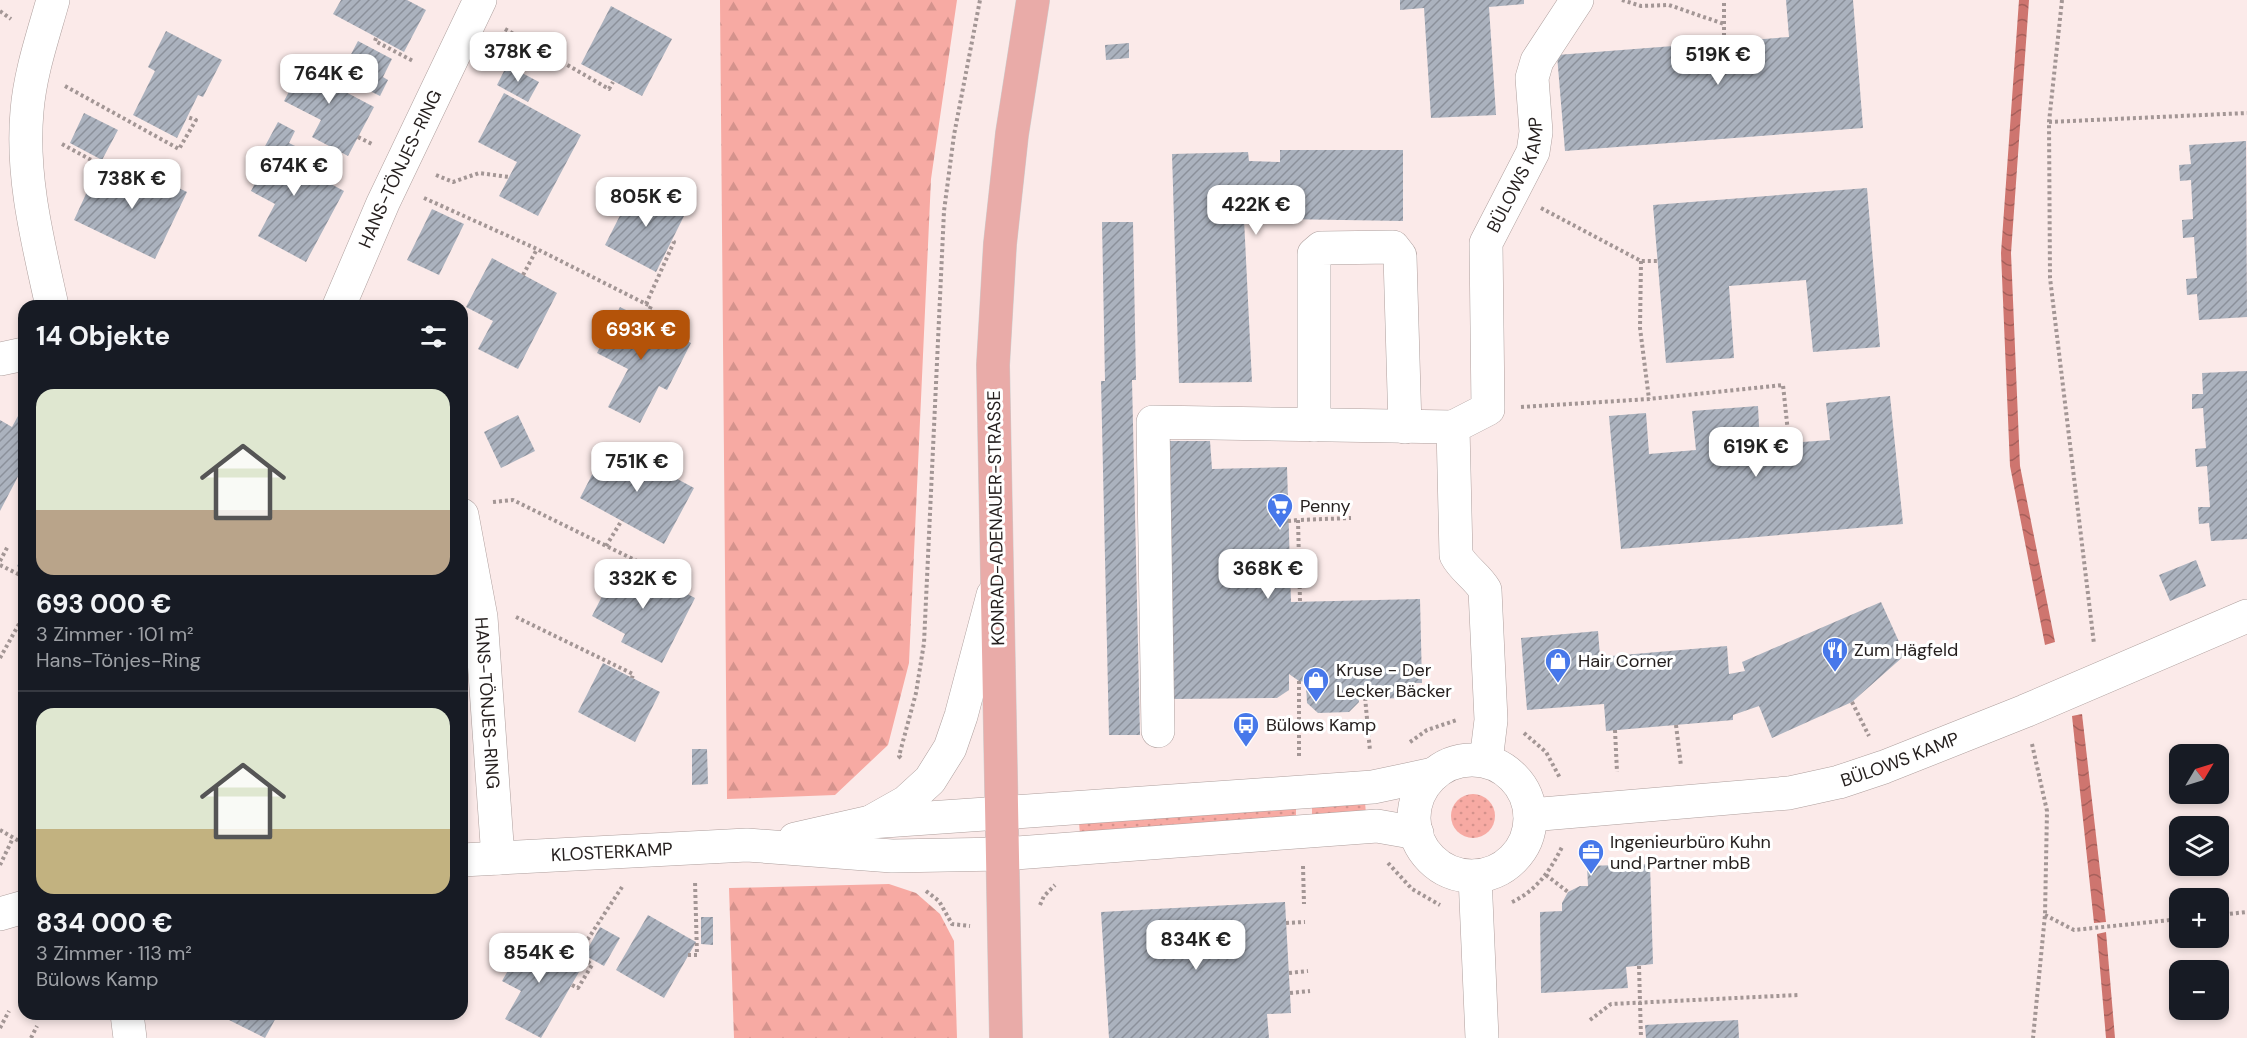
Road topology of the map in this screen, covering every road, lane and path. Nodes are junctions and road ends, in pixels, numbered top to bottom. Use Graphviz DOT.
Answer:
graph roads {
  1 [pos="53,0"];
  2 [pos="980,0"];
  3 [pos="1033,0"];
  4 [pos="1577,0"];
  5 [pos="1622,0"];
  6 [pos="1724,0"];
  7 [pos="2061,0"];
  8 [pos="477,5"];
  9 [pos="1724,24"];
  10 [pos="376,38"];
  11 [pos="1724,42"];
  12 [pos="34,69"];
  13 [pos="442,77"];
  14 [pos="613,81"];
  15 [pos="2247,113"];
  16 [pos="187,117"];
  17 [pos="2049,122"];
  18 [pos="26,124"];
  19 [pos="398,172"];
  20 [pos="509,177"];
  21 [pos="135,184"];
  22 [pos="1512,193"];
  23 [pos="672,240"];
  24 [pos="537,249"];
  25 [pos="1641,261"];
  26 [pos="1658,261"];
  27 [pos="523,275"];
  28 [pos="51,300"];
  29 [pos="342,300"];
  30 [pos="646,304"];
  31 [pos="645,320"];
  32 [pos="18,355"];
  33 [pos="0,359"];
  34 [pos="1649,399"];
  35 [pos="1488,409"];
  36 [pos="1314,425"];
  37 [pos="1405,427"];
  38 [pos="1453,427"];
  39 [pos="1789,442"];
  40 [pos="472,509"];
  41 [pos="1351,518"];
  42 [pos="621,520"];
  43 [pos="1298,520"];
  44 [pos="1288,521"];
  45 [pos="8,546"];
  46 [pos="606,546"];
  47 [pos="0,563"];
  48 [pos="642,571"];
  49 [pos="18,574"];
  50 [pos="997,581"];
  51 [pos="1300,601"];
  52 [pos="2247,616"];
  53 [pos="481,617"];
  54 [pos="18,626"];
  55 [pos="0,658"];
  56 [pos="632,678"];
  57 [pos="2100,679"];
  58 [pos="1364,686"];
  59 [pos="2025,711"];
  60 [pos="1676,725"];
  61 [pos="1615,730"];
  62 [pos="1158,731"];
  63 [pos="1370,753"];
  64 [pos="1486,762"];
  65 [pos="1434,774"];
  66 [pos="930,780"];
  67 [pos="1686,802"];
  68 [pos="1619,808"];
  69 [pos="1002,813"];
  70 [pos="1530,815"];
  71 [pos="870,822"];
  72 [pos="0,830"];
  73 [pos="1417,833"];
  74 [pos="13,838"];
  75 [pos="18,841"];
  76 [pos="762,847"];
  77 [pos="693,848"];
  78 [pos="646,851"];
  79 [pos="1003,854"];
  80 [pos="498,858"];
  81 [pos="468,860"];
  82 [pos="0,865"];
  83 [pos="1546,875"];
  84 [pos="1475,876"];
  85 [pos="1568,892"];
  86 [pos="18,909"];
  87 [pos="2247,912"];
  88 [pos="0,914"];
  89 [pos="2229,914"];
  90 [pos="2045,915"];
  91 [pos="2169,920"];
  92 [pos="1305,922"];
  93 [pos="1286,923"];
  94 [pos="688,955"];
  95 [pos="1639,966"];
  96 [pos="1308,971"];
  97 [pos="1289,973"];
  98 [pos="572,985"];
  99 [pos="1310,991"];
  100 [pos="1290,993"];
  101 [pos="1798,995"];
  102 [pos="1639,1003"];
  103 [pos="9,1011"];
  104 [pos="128,1020"];
  105 [pos="1590,1020"];
  106 [pos="37,1026"];
  107 [pos="0,1028"];
  108 [pos="32,1038"];
  109 [pos="130,1038"];
  110 [pos="1006,1038"];
  111 [pos="1482,1038"];
  112 [pos="1641,1038"];
  113 [pos="2033,1038"];
  1 -- 12 [label="street"];
  2 -- 66 [label="path"];
  3 -- 50 [label="main road, KONRAD-ADENAUER-STRASSE"];
  4 -- 22 [label="street, BÜLOWS KAMP"];
  5 -- 9 [label="path"];
  6 -- 9 [label="path"];
  7 -- 17 [label="path"];
  8 -- 13 [label="street, HANS-TÖNJES-RING"];
  8 -- 14 [label="path"];
  9 -- 11 [label="path"];
  10 -- 13 [label="path"];
  12 -- 16 [label="path"];
  12 -- 18 [label="street"];
  13 -- 19 [label="street, HANS-TÖNJES-RING"];
  15 -- 17 [label="path"];
  17 -- 57 [label="path"];
  18 -- 21 [label="path"];
  18 -- 28 [label="street"];
  19 -- 20 [label="path"];
  19 -- 24 [label="path"];
  19 -- 29 [label="street, HANS-TÖNJES-RING"];
  22 -- 25 [label="path"];
  22 -- 35 [label="street, BÜLOWS KAMP"];
  23 -- 30 [label="path"];
  24 -- 27 [label="path"];
  24 -- 30 [label="path"];
  25 -- 26 [label="path"];
  25 -- 34 [label="path"];
  30 -- 31 [label="path"];
  32 -- 33 [label="street"];
  34 -- 35 [label="path"];
  34 -- 39 [label="path"];
  35 -- 38 [label="street"];
  36 -- 37 [label="street"];
  36 -- 37 [label="street"];
  36 -- 62 [label="street"];
  37 -- 38 [label="street"];
  38 -- 64 [label="street"];
  40 -- 46 [label="path"];
  40 -- 53 [label="street, HANS-TÖNJES-RING"];
  41 -- 43 [label="path"];
  42 -- 46 [label="path"];
  43 -- 44 [label="path"];
  43 -- 51 [label="path"];
  45 -- 47 [label="path"];
  46 -- 48 [label="path"];
  47 -- 49 [label="path"];
  50 -- 66 [label="street, KLOSTERKAMP"];
  50 -- 69 [label="main road, KONRAD-ADENAUER-STRASSE"];
  52 -- 57 [label="street, BÜLOWS KAMP"];
  53 -- 56 [label="path"];
  53 -- 80 [label="street, HANS-TÖNJES-RING"];
  54 -- 55 [label="path"];
  57 -- 59 [label="street, BÜLOWS KAMP"];
  58 -- 63 [label="path"];
  59 -- 67 [label="street, BÜLOWS KAMP"];
  59 -- 90 [label="path"];
  60 -- 67 [label="path"];
  61 -- 68 [label="path"];
  64 -- 65 [label="street"];
  64 -- 70 [label="street"];
  65 -- 69 [label="street"];
  65 -- 73 [label="street"];
  66 -- 71 [label="street, KLOSTERKAMP"];
  67 -- 68 [label="street, BÜLOWS KAMP"];
  68 -- 70 [label="street, BÜLOWS KAMP"];
  69 -- 71 [label="street, KLOSTERKAMP"];
  69 -- 79 [label="main road, KONRAD-ADENAUER-STRASSE"];
  70 -- 84 [label="street"];
  71 -- 76 [label="street, KLOSTERKAMP"];
  72 -- 74 [label="path"];
  73 -- 79 [label="street"];
  73 -- 84 [label="street"];
  74 -- 75 [label="path"];
  74 -- 82 [label="path"];
  76 -- 77 [label="street, KLOSTERKAMP"];
  76 -- 79 [label="street, KLOSTERKAMP"];
  77 -- 78 [label="street, KLOSTERKAMP"];
  77 -- 94 [label="path"];
  78 -- 80 [label="street, KLOSTERKAMP"];
  78 -- 98 [label="path"];
  79 -- 110 [label="main road, KONRAD-ADENAUER-STRASSE"];
  80 -- 81 [label="street, KLOSTERKAMP"];
  83 -- 85 [label="path"];
  84 -- 111 [label="street"];
  86 -- 88 [label="street"];
  87 -- 89 [label="path"];
  90 -- 91 [label="path"];
  90 -- 113 [label="path"];
  92 -- 93 [label="path"];
  95 -- 102 [label="path"];
  96 -- 97 [label="path"];
  99 -- 100 [label="path"];
  101 -- 102 [label="path"];
  102 -- 105 [label="path"];
  102 -- 112 [label="path"];
  103 -- 107 [label="path"];
  104 -- 109 [label="street"];
  106 -- 108 [label="path"];
}
